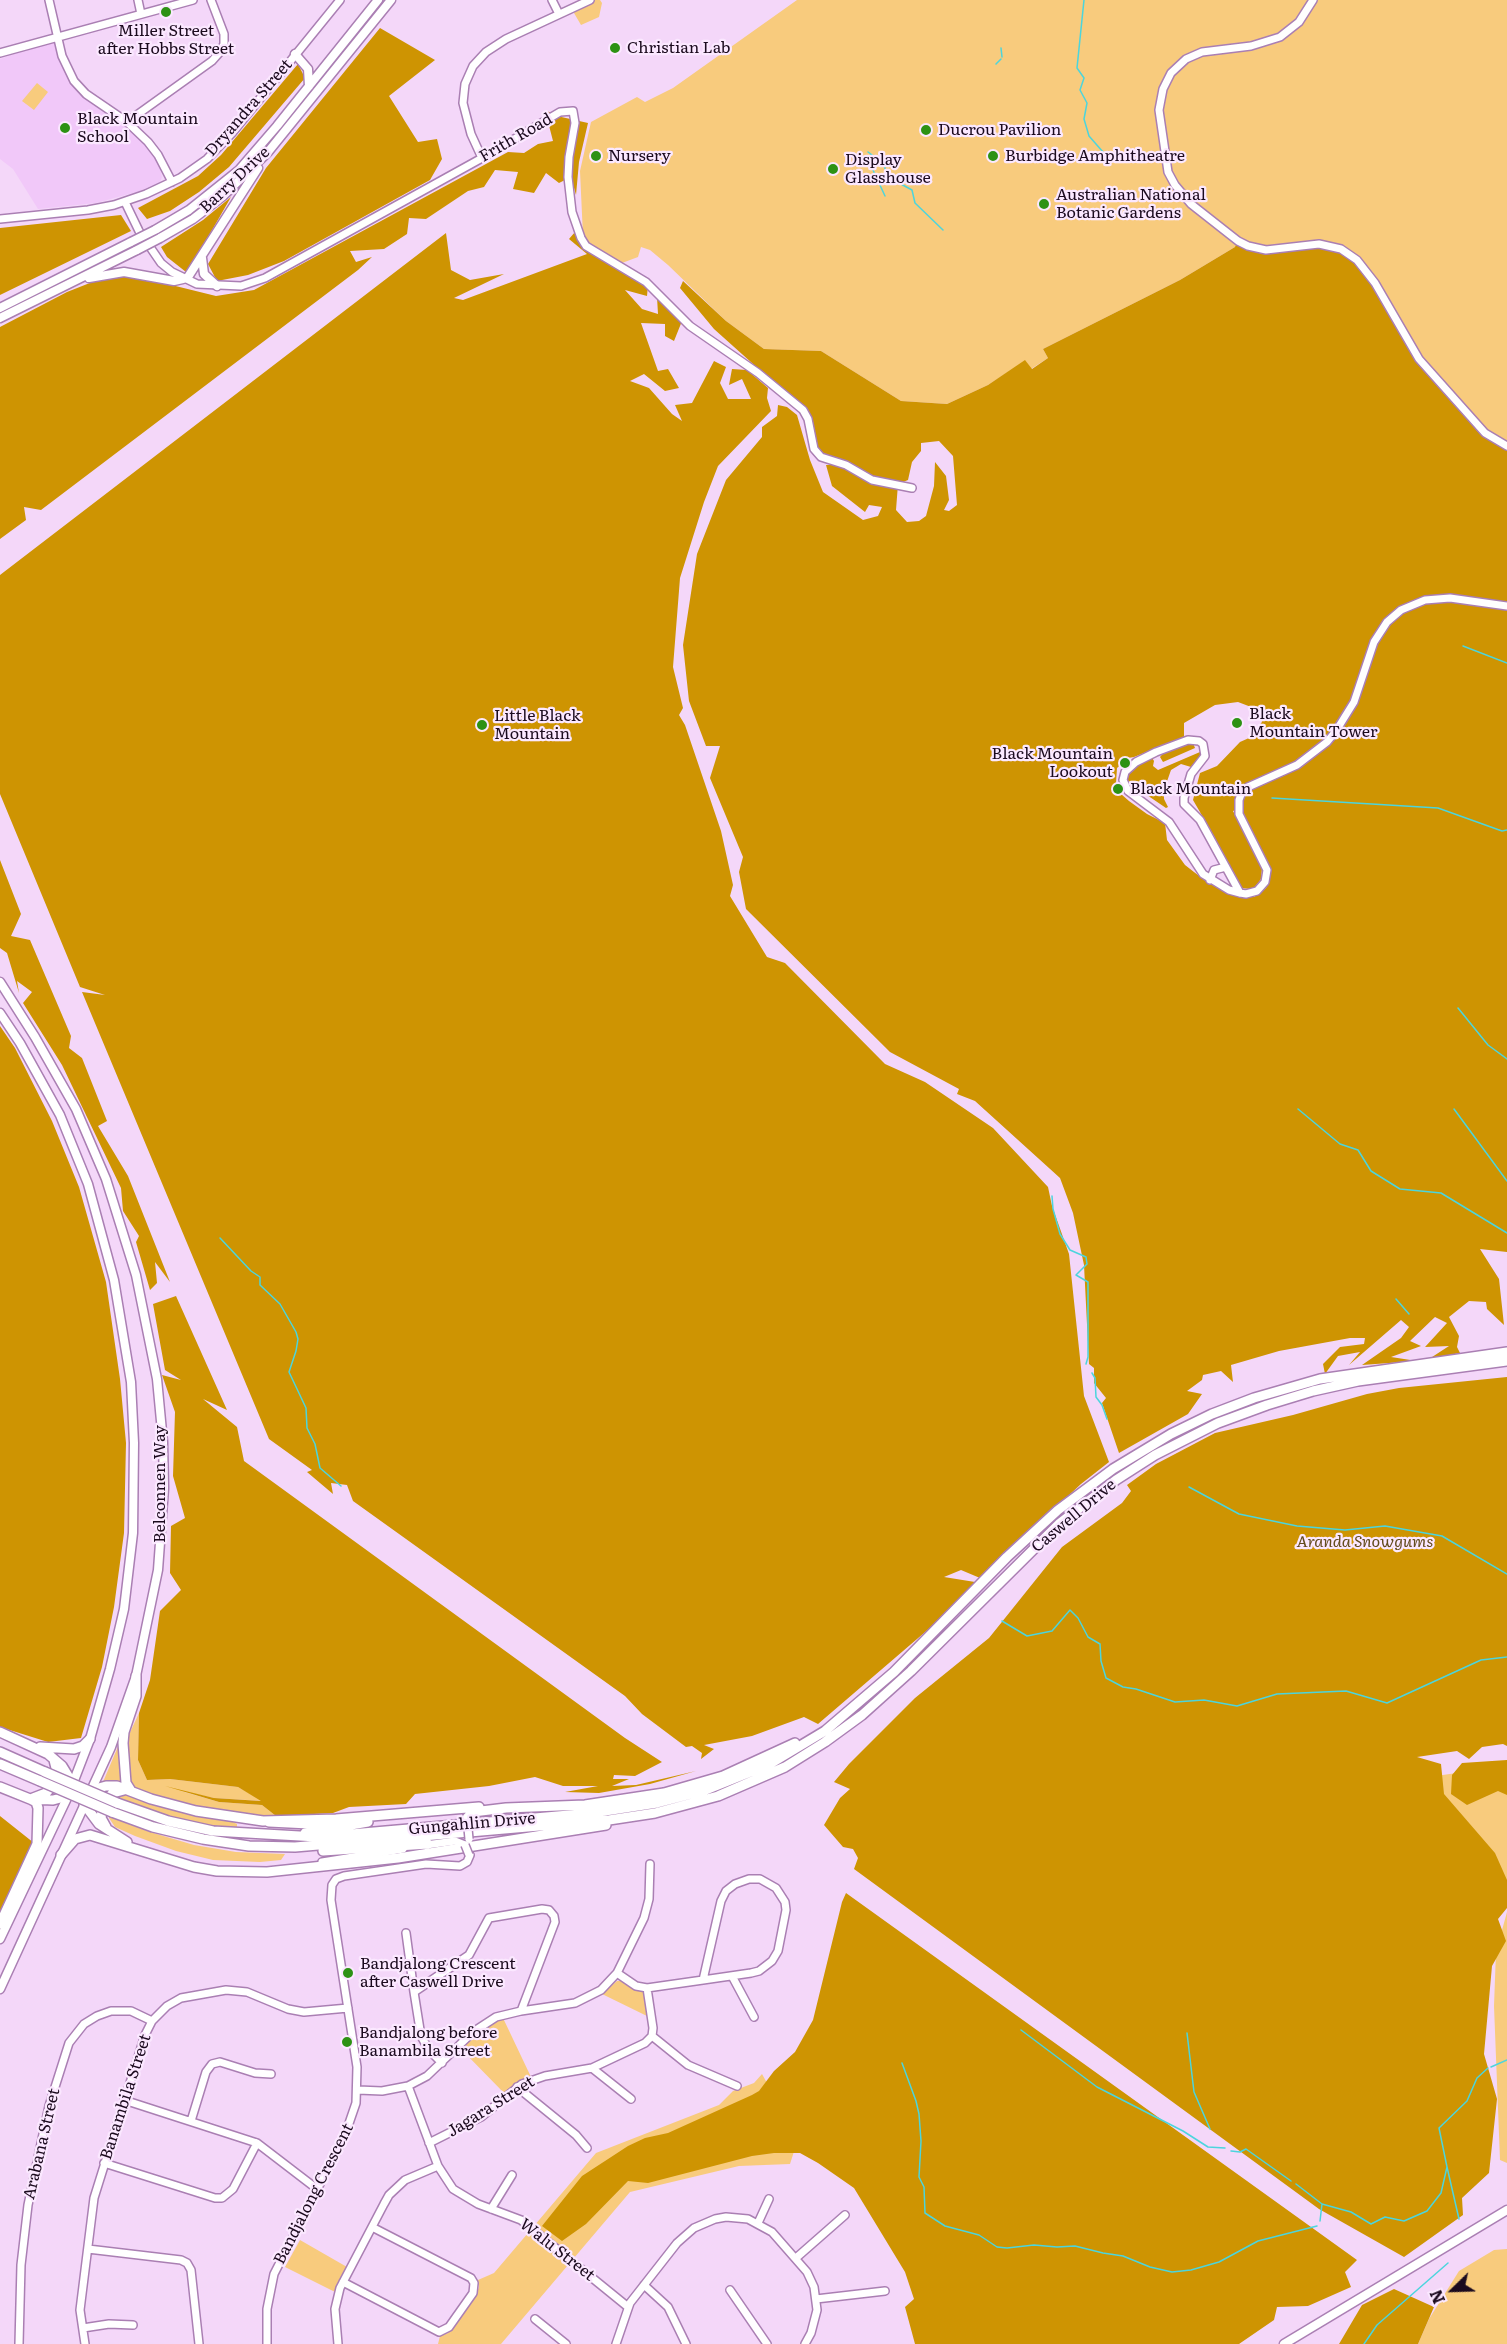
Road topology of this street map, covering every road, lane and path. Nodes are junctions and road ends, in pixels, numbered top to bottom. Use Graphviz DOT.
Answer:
graph roads {
  1 [pos="49,0"];
  2 [pos="138,0"];
  3 [pos="193,0"];
  4 [pos="211,0"];
  5 [pos="340,0"];
  6 [pos="378,0"];
  7 [pos="391,0"];
  8 [pos="552,0"];
  9 [pos="590,0"];
  10 [pos="1313,0"];
  11 [pos="141,14"];
  12 [pos="559,15"];
  13 [pos="57,38"];
  14 [pos="0,53"];
  15 [pos="295,54"];
  16 [pos="327,64"];
  17 [pos="309,86"];
  18 [pos="127,122"];
  19 [pos="268,152"];
  20 [pos="482,158"];
  21 [pos="172,182"];
  22 [pos="125,202"];
  23 [pos="0,219"];
  24 [pos="202,258"];
  25 [pos="185,278"];
  26 [pos="66,285"];
  27 [pos="217,286"];
  28 [pos="0,308"];
  29 [pos="0,318"];
  30 [pos="1507,446"];
  31 [pos="912,488"];
  32 [pos="1507,606"];
  33 [pos="1227,870"];
  34 [pos="1212,881"];
  35 [pos="1240,893"];
  36 [pos="0,984"];
  37 [pos="0,1013"];
  38 [pos="1505,1355"];
  39 [pos="912,1653"];
  40 [pos="136,1676"];
  41 [pos="0,1732"];
  42 [pos="90,1739"];
  43 [pos="34,1746"];
  44 [pos="0,1752"];
  45 [pos="52,1757"];
  46 [pos="0,1764"];
  47 [pos="42,1777"];
  48 [pos="73,1784"];
  49 [pos="0,1787"];
  50 [pos="91,1790"];
  51 [pos="130,1791"];
  52 [pos="78,1793"];
  53 [pos="68,1796"];
  54 [pos="30,1799"];
  55 [pos="706,1799"];
  56 [pos="84,1804"];
  57 [pos="574,1806"];
  58 [pos="115,1808"];
  59 [pos="400,1818"];
  60 [pos="467,1818"];
  61 [pos="264,1821"];
  62 [pos="113,1833"];
  63 [pos="278,1836"];
  64 [pos="467,1843"];
  65 [pos="428,1845"];
  66 [pos="249,1846"];
  67 [pos="137,1848"];
  68 [pos="61,1855"];
  69 [pos="650,1864"];
  70 [pos="267,1872"];
  71 [pos="0,1924"];
  72 [pos="406,1933"];
  73 [pos="0,1939"];
  74 [pos="617,1973"];
  75 [pos="732,1976"];
  76 [pos="703,1980"];
  77 [pos="647,1988"];
  78 [pos="0,1989"];
  79 [pos="414,1992"];
  80 [pos="348,2008"];
  81 [pos="521,2011"];
  82 [pos="754,2017"];
  83 [pos="152,2022"];
  84 [pos="652,2036"];
  85 [pos="442,2063"];
  86 [pos="592,2068"];
  87 [pos="271,2074"];
  88 [pos="408,2086"];
  89 [pos="737,2086"];
  90 [pos="517,2087"];
  91 [pos="358,2090"];
  92 [pos="124,2100"];
  93 [pos="631,2100"];
  94 [pos="191,2121"];
  95 [pos="257,2143"];
  96 [pos="429,2143"];
  97 [pos="587,2148"];
  98 [pos="104,2163"];
  99 [pos="438,2166"];
  100 [pos="512,2175"];
  101 [pos="317,2189"];
  102 [pos="769,2199"];
  103 [pos="491,2209"];
  104 [pos="1507,2210"];
  105 [pos="845,2215"];
  106 [pos="758,2223"];
  107 [pos="372,2227"];
  108 [pos="88,2249"];
  109 [pos="796,2258"];
  110 [pos="343,2282"];
  111 [pos="644,2285"];
  112 [pos="730,2290"];
  113 [pos="885,2291"];
  114 [pos="816,2299"];
  115 [pos="628,2307"];
  116 [pos="535,2319"];
  117 [pos="133,2325"];
  118 [pos="83,2328"];
  119 [pos="268,2330"];
  120 [pos="19,2344"];
  121 [pos="85,2344"];
  122 [pos="199,2344"];
  123 [pos="267,2344"];
  124 [pos="272,2344"];
  125 [pos="338,2344"];
  126 [pos="566,2344"];
  127 [pos="616,2344"];
  128 [pos="686,2344"];
  129 [pos="767,2344"];
  130 [pos="805,2344"];
  131 [pos="1284,2344"];
  1 -- 13 [label="street"];
  2 -- 11 [label="street"];
  3 -- 11 [label="street"];
  4 -- 18 [label="street"];
  5 -- 15 [label="street, Dryandra Street"];
  6 -- 16 [label="main road, Barry Drive"];
  7 -- 19 [label="main road, Barry Drive"];
  8 -- 12 [label="street"];
  9 -- 12 [label="street"];
  10 -- 30 [label="street"];
  11 -- 13 [label="street"];
  12 -- 20 [label="street"];
  13 -- 14 [label="street"];
  13 -- 18 [label="street"];
  15 -- 16 [label="main road"];
  15 -- 17 [label="main road"];
  15 -- 21 [label="street, Dryandra Street"];
  16 -- 17 [label="main road, Barry Drive"];
  17 -- 28 [label="main road, Barry Drive, bridge"];
  18 -- 21 [label="street"];
  19 -- 24 [label="main road"];
  19 -- 26 [label="main road, Barry Drive, bridge"];
  20 -- 27 [label="street, Frith Road"];
  20 -- 31 [label="street, Frith Road"];
  21 -- 22 [label="street, Dryandra Street"];
  22 -- 23 [label="street, Dryandra Street"];
  22 -- 25 [label="street, Frith Road"];
  24 -- 25 [label="main road"];
  24 -- 27 [label="main road"];
  25 -- 26 [label="main road"];
  25 -- 27 [label="street, Frith Road"];
  26 -- 29 [label="main road, Barry Drive"];
  32 -- 35 [label="street"];
  33 -- 34 [label="street"];
  33 -- 34 [label="street"];
  33 -- 34 [label="street"];
  33 -- 35 [label="street"];
  34 -- 35 [label="street"];
  36 -- 40 [label="main road, Belconnen Way"];
  37 -- 42 [label="main road, Belconnen Way"];
  38 -- 39 [label="highway, Caswell Drive"];
  38 -- 55 [label="highway, Caswell Drive"];
  39 -- 57 [label="highway"];
  39 -- 63 [label="highway, Gungahlin Drive"];
  40 -- 50 [label="main road, Belconnen Way"];
  40 -- 51 [label="highway"];
  41 -- 43 [label="highway"];
  42 -- 43 [label="highway"];
  42 -- 48 [label="main road, Belconnen Way"];
  43 -- 45 [label="highway"];
  44 -- 47 [label="highway, Gungahlin Drive"];
  45 -- 48 [label="highway"];
  45 -- 54 [label="highway"];
  46 -- 47 [label="highway, Gungahlin Drive"];
  47 -- 58 [label="highway, Gungahlin Drive, bridge"];
  48 -- 52 [label="main road"];
  48 -- 53 [label="main road, Belconnen Way"];
  49 -- 54 [label="highway"];
  50 -- 51 [label="highway"];
  50 -- 52 [label="main road"];
  50 -- 56 [label="main road, Belconnen Way"];
  51 -- 61 [label="highway"];
  51 -- 62 [label="highway"];
  52 -- 53 [label="main road"];
  52 -- 56 [label="main road"];
  53 -- 54 [label="highway"];
  53 -- 73 [label="main road, Belconnen Way"];
  54 -- 71 [label="highway"];
  55 -- 66 [label="highway, Gungahlin Drive"];
  55 -- 70 [label="highway"];
  56 -- 62 [label="highway"];
  56 -- 68 [label="main road, Belconnen Way"];
  57 -- 60 [label="highway"];
  57 -- 61 [label="highway"];
  58 -- 63 [label="highway, Gungahlin Drive"];
  58 -- 66 [label="highway, Gungahlin Drive"];
  59 -- 60 [label="street"];
  59 -- 61 [label="street"];
  59 -- 63 [label="highway"];
  60 -- 64 [label="street, Bandjalong Crescent, bridge"];
  62 -- 67 [label="highway"];
  64 -- 65 [label="street"];
  64 -- 80 [label="street, Bandjalong Crescent, bridge"];
  65 -- 66 [label="highway"];
  65 -- 70 [label="street"];
  67 -- 68 [label="highway"];
  67 -- 70 [label="highway"];
  68 -- 78 [label="main road, Belconnen Way"];
  69 -- 74 [label="street"];
  72 -- 79 [label="street"];
  74 -- 77 [label="street"];
  74 -- 81 [label="street"];
  75 -- 76 [label="street"];
  75 -- 76 [label="street"];
  75 -- 82 [label="street"];
  76 -- 77 [label="street"];
  77 -- 84 [label="street"];
  79 -- 81 [label="street"];
  79 -- 85 [label="street"];
  80 -- 83 [label="street, Banambila Street"];
  80 -- 91 [label="street, Bandjalong Crescent"];
  81 -- 85 [label="street"];
  83 -- 92 [label="street, Banambila Street"];
  83 -- 120 [label="street, Arabana Street"];
  84 -- 86 [label="street, Jagara Street"];
  84 -- 89 [label="street"];
  85 -- 88 [label="street"];
  86 -- 90 [label="street, Jagara Street"];
  86 -- 93 [label="street"];
  87 -- 94 [label="street"];
  88 -- 91 [label="street"];
  88 -- 96 [label="street, Walu Street"];
  90 -- 96 [label="street, Jagara Street"];
  90 -- 97 [label="street"];
  91 -- 101 [label="street, Bandjalong Crescent"];
  92 -- 94 [label="street"];
  92 -- 98 [label="street, Banambila Street"];
  94 -- 95 [label="street"];
  95 -- 98 [label="street"];
  95 -- 101 [label="street"];
  96 -- 99 [label="street, Walu Street"];
  98 -- 108 [label="street, Banambila Street"];
  99 -- 103 [label="street, Walu Street"];
  99 -- 107 [label="street"];
  100 -- 103 [label="street"];
  101 -- 119 [label="street, Bandjalong Crescent"];
  102 -- 106 [label="street"];
  103 -- 115 [label="street, Walu Street"];
  104 -- 131 [label="main road"];
  105 -- 109 [label="street"];
  106 -- 109 [label="street"];
  106 -- 111 [label="street"];
  107 -- 110 [label="street"];
  107 -- 110 [label="street"];
  108 -- 118 [label="street, Banambila Street"];
  108 -- 122 [label="street"];
  109 -- 114 [label="street"];
  110 -- 125 [label="street"];
  111 -- 115 [label="street"];
  111 -- 128 [label="street"];
  112 -- 129 [label="street"];
  113 -- 114 [label="street"];
  114 -- 130 [label="street"];
  115 -- 127 [label="street"];
  116 -- 126 [label="street"];
  117 -- 118 [label="street"];
  118 -- 121 [label="street, Banambila Street"];
  119 -- 123 [label="street, Bandjalong Crescent"];
  119 -- 124 [label="street, Bandjalong Crescent"];
}
